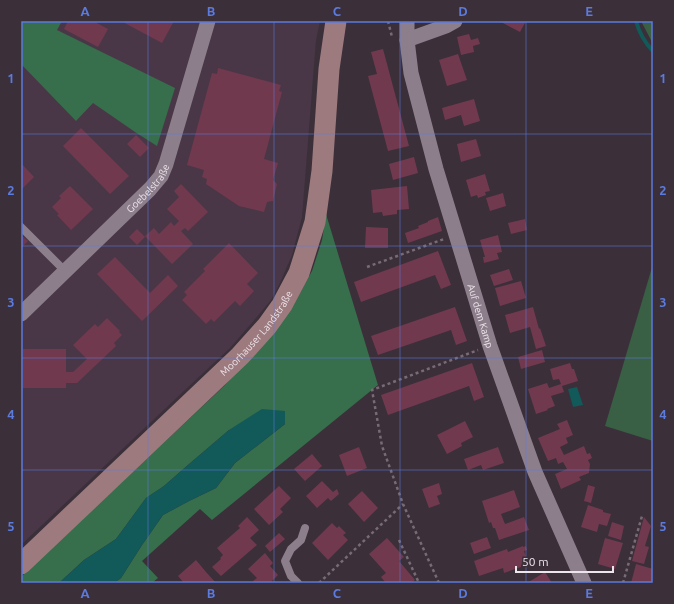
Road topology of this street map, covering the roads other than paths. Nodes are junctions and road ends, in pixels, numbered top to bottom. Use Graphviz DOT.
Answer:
graph roads {
  1 [pos="208,21"];
  2 [pos="336,21"];
  3 [pos="407,21"];
  4 [pos="456,21"];
  5 [pos="407,40"];
  6 [pos="21,227"];
  7 [pos="65,271"];
  8 [pos="21,314"];
  9 [pos="305,528"];
  10 [pos="21,564"];
  11 [pos="581,581"];
  12 [pos="298,583"];
  1 -- 7 [label="street, Goebelstraße"];
  2 -- 10 [label="street, Moorhauser Landstraße"];
  3 -- 5 [label="street, Auf dem Kamp"];
  4 -- 5 [label="street"];
  5 -- 11 [label="street, Auf dem Kamp"];
  6 -- 7 [label="lane"];
  7 -- 8 [label="street, Goebelstraße"];
  9 -- 12 [label="lane"];
}
